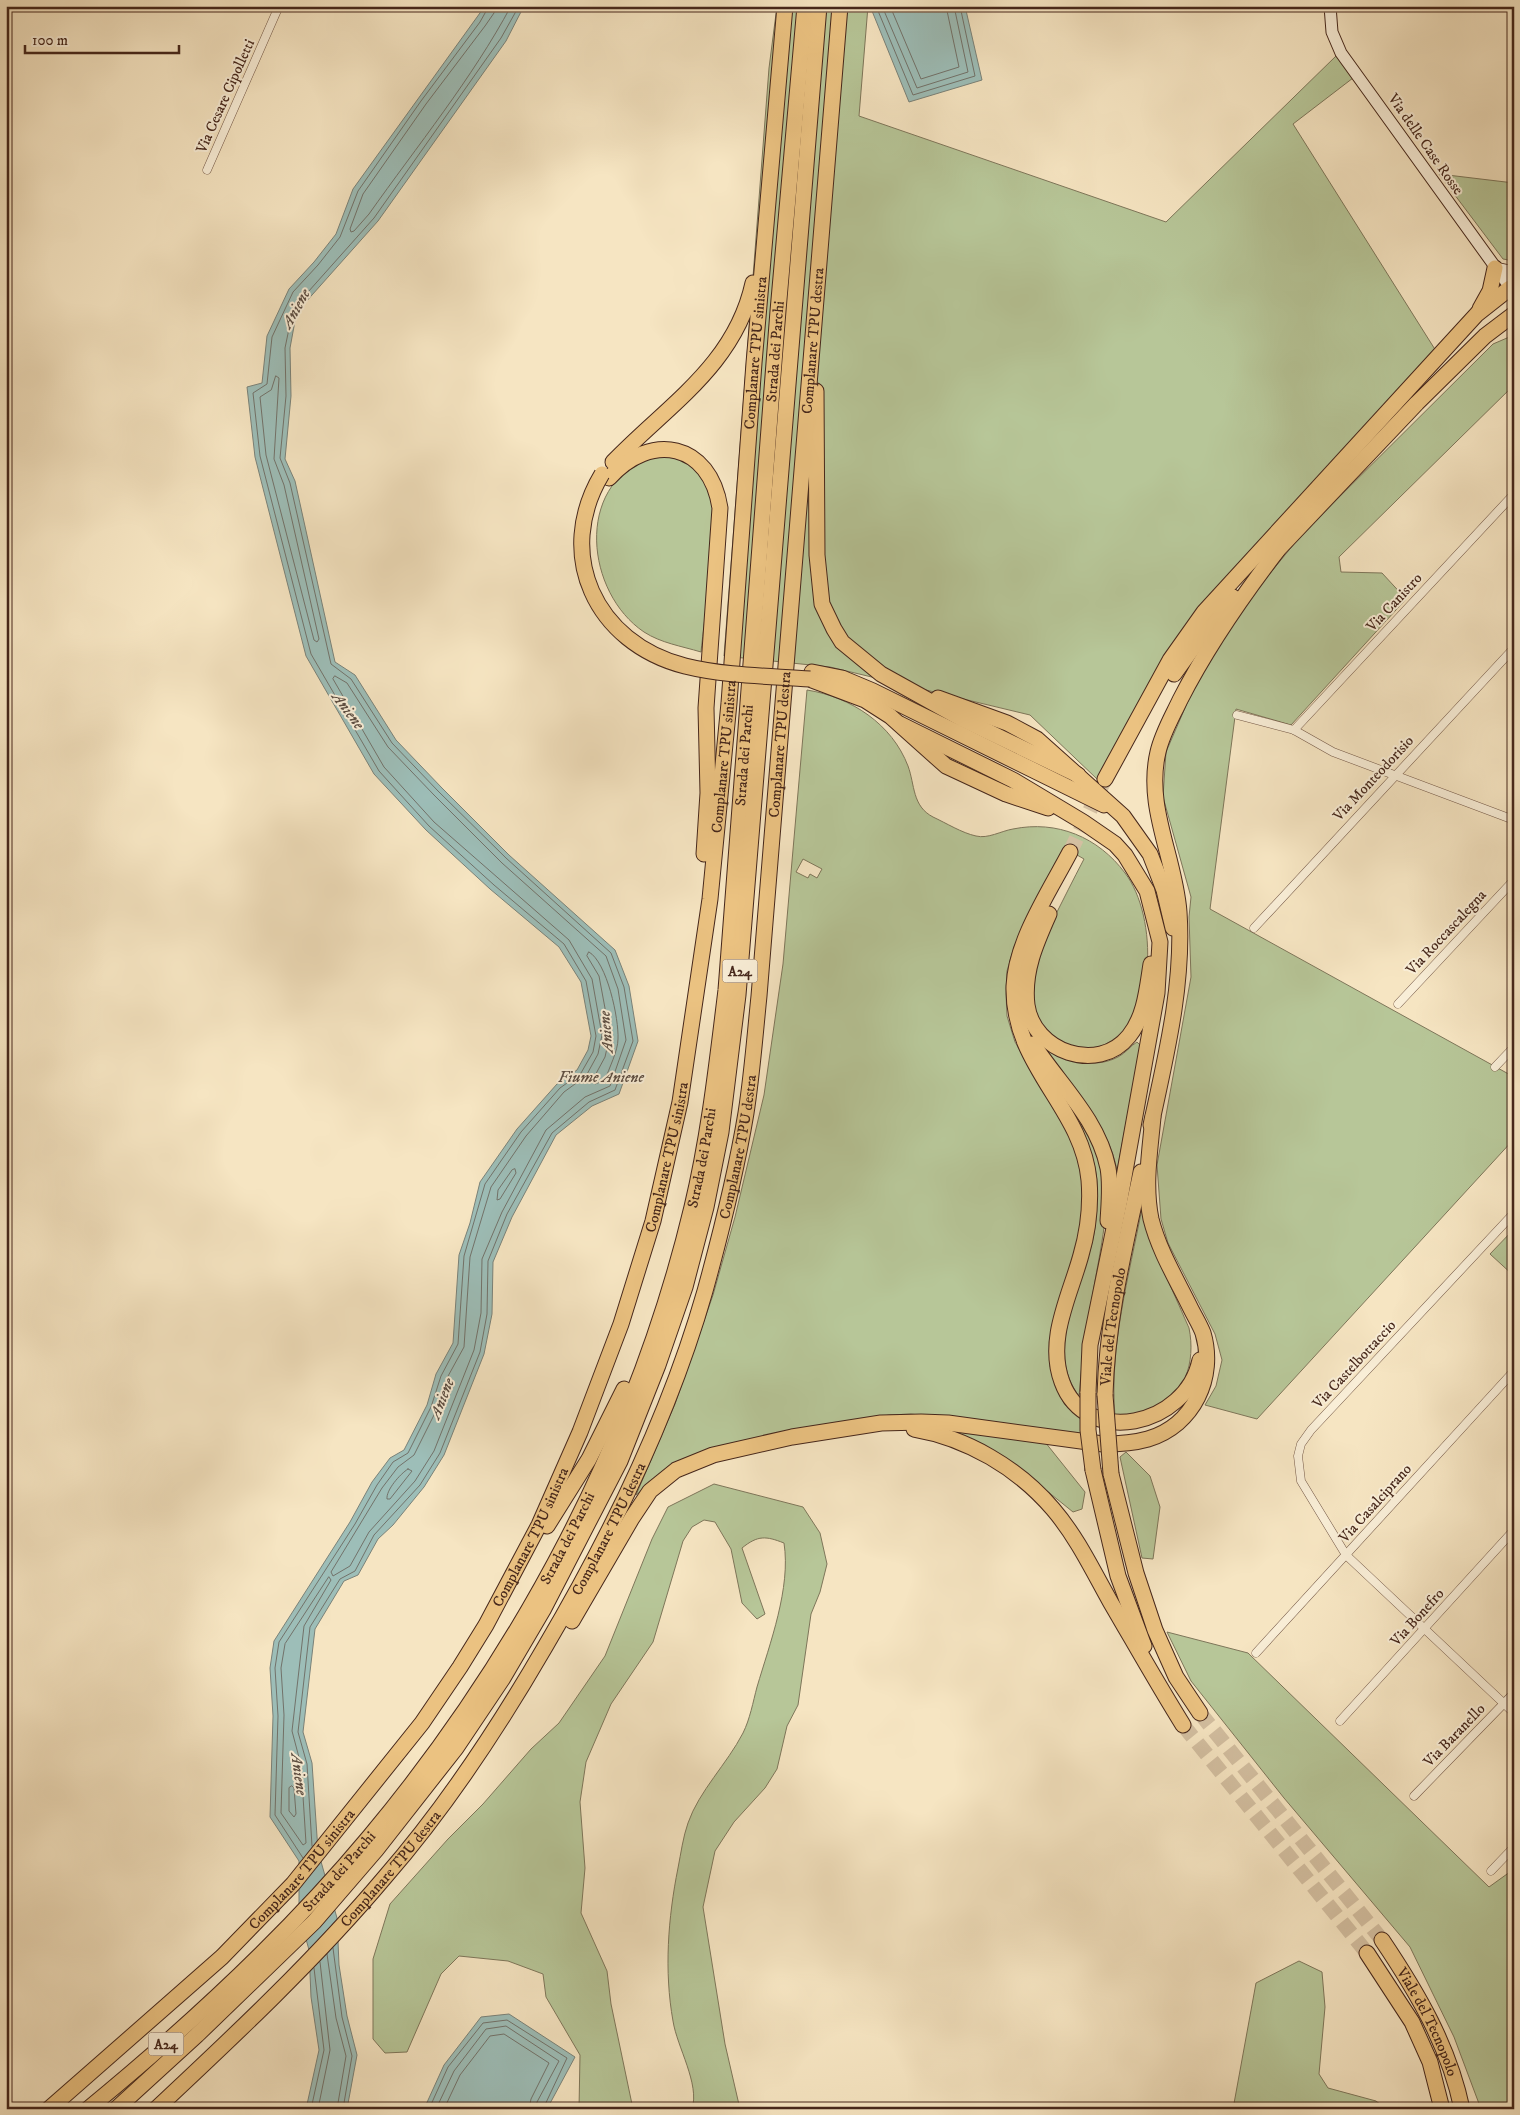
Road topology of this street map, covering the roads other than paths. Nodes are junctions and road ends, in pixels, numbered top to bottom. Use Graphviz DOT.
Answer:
graph roads {
  1 [pos="279,6"];
  2 [pos="785,6"];
  3 [pos="805,6"];
  4 [pos="819,6"];
  5 [pos="840,6"];
  6 [pos="1330,6"];
  7 [pos="208,170"];
  8 [pos="767,202"];
  9 [pos="1495,268"];
  10 [pos="1514,272"];
  11 [pos="1513,289"];
  12 [pos="816,292"];
  13 [pos="1477,314"];
  14 [pos="1514,314"];
  15 [pos="1514,326"];
  16 [pos="1484,336"];
  17 [pos="606,476"];
  18 [pos="1514,494"];
  19 [pos="1277,551"];
  20 [pos="1514,648"];
  21 [pos="811,675"];
  22 [pos="1238,715"];
  23 [pos="1294,730"];
  24 [pos="1395,774"];
  25 [pos="1123,816"];
  26 [pos="1514,820"];
  27 [pos="1514,880"];
  28 [pos="1156,923"];
  29 [pos="1254,928"];
  30 [pos="1180,958"];
  31 [pos="698,978"];
  32 [pos="1398,1004"];
  33 [pos="1018,1022"];
  34 [pos="1514,1047"];
  35 [pos="1495,1067"];
  36 [pos="1153,1117"];
  37 [pos="1514,1213"];
  38 [pos="1108,1250"];
  39 [pos="672,1281"];
  40 [pos="1203,1332"];
  41 [pos="1514,1371"];
  42 [pos="881,1423"];
  43 [pos="1514,1530"];
  44 [pos="1346,1555"];
  45 [pos="486,1625"];
  46 [pos="1426,1629"];
  47 [pos="1256,1653"];
  48 [pos="1160,1689"];
  49 [pos="1514,1693"];
  50 [pos="1504,1704"];
  51 [pos="1200,1712"];
  52 [pos="1514,1713"];
  53 [pos="1340,1721"];
  54 [pos="1183,1724"];
  55 [pos="500,1725"];
  56 [pos="1414,1796"];
  57 [pos="1514,1847"];
  58 [pos="1491,1871"];
  59 [pos="1382,1940"];
  60 [pos="1367,1953"];
  61 [pos="245,1980"];
  62 [pos="49,2109"];
  63 [pos="88,2109"];
  64 [pos="116,2109"];
  65 [pos="156,2109"];
  66 [pos="1442,2109"];
  67 [pos="1462,2109"];
  1 -- 7 [label="street, Via Cesare Cipolletti"];
  2 -- 8 [label="highway, Complanare TPU sinistra"];
  3 -- 39 [label="highway, Strada dei Parchi / A24"];
  4 -- 61 [label="highway, Strada dei Parchi / A24"];
  5 -- 12 [label="highway, Complanare TPU destra"];
  6 -- 9 [label="street, Via delle Case Rosse"];
  8 -- 17 [label="highway"];
  8 -- 31 [label="highway, Complanare TPU sinistra"];
  9 -- 10 [label="street"];
  9 -- 11 [label="street, Via delle Case Rosse"];
  9 -- 13 [label="highway"];
  11 -- 13 [label="highway"];
  12 -- 25 [label="highway"];
  12 -- 55 [label="highway, Complanare TPU destra"];
  13 -- 19 [label="highway"];
  14 -- 16 [label="highway"];
  15 -- 16 [label="highway"];
  16 -- 19 [label="highway"];
  17 -- 21 [label="highway, bridge"];
  17 -- 31 [label="highway"];
  18 -- 23 [label="street, Via Canistro"];
  19 -- 30 [label="highway"];
  20 -- 24 [label="street, Via Monteodorisio"];
  21 -- 25 [label="highway"];
  21 -- 28 [label="highway"];
  22 -- 23 [label="street"];
  23 -- 24 [label="street"];
  24 -- 26 [label="street"];
  24 -- 29 [label="street, Via Monteodorisio"];
  25 -- 30 [label="highway"];
  27 -- 32 [label="street, Via Roccascalegna"];
  28 -- 33 [label="highway"];
  28 -- 38 [label="highway"];
  30 -- 36 [label="highway, Viale del Tecnopolo"];
  31 -- 45 [label="highway, Complanare TPU sinistra"];
  33 -- 38 [label="highway"];
  33 -- 40 [label="highway"];
  34 -- 35 [label="street"];
  36 -- 40 [label="highway"];
  36 -- 51 [label="highway, Viale del Tecnopolo, bridge"];
  37 -- 44 [label="street, Via Castelbottaccio"];
  38 -- 48 [label="highway, Viale del Tecnopolo, bridge"];
  39 -- 45 [label="highway"];
  39 -- 61 [label="highway, Strada dei Parchi / A24"];
  40 -- 42 [label="highway"];
  41 -- 44 [label="street, Via Casalciprano"];
  42 -- 48 [label="highway"];
  42 -- 55 [label="highway"];
  43 -- 46 [label="street, Via Bonefro"];
  44 -- 46 [label="street, Via Castelbottaccio"];
  44 -- 47 [label="street, Via Casalciprano"];
  45 -- 62 [label="highway, Complanare TPU sinistra"];
  46 -- 50 [label="street, Via Castelbottaccio"];
  46 -- 53 [label="street, Via Bonefro"];
  48 -- 54 [label="highway"];
  49 -- 50 [label="street, Via Baranello"];
  50 -- 52 [label="street, Via Castelbottaccio"];
  50 -- 56 [label="street, Via Baranello"];
  55 -- 65 [label="highway, Complanare TPU destra"];
  57 -- 58 [label="street"];
  59 -- 67 [label="highway, Viale del Tecnopolo"];
  60 -- 66 [label="highway, Viale del Tecnopolo"];
  61 -- 63 [label="highway, Strada dei Parchi / A24"];
  61 -- 64 [label="highway, Strada dei Parchi / A24"];
}
